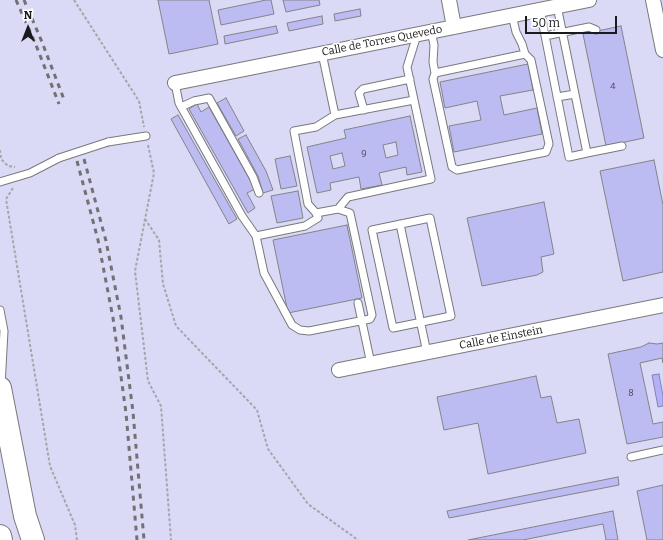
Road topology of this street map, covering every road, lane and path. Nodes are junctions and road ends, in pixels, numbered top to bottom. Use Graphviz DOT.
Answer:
graph roads {
  1 [pos="74,0"];
  2 [pos="449,0"];
  3 [pos="589,0"];
  4 [pos="653,0"];
  5 [pos="557,6"];
  6 [pos="540,10"];
  7 [pos="512,15"];
  8 [pos="454,27"];
  9 [pos="596,30"];
  10 [pos="431,31"];
  11 [pos="563,32"];
  12 [pos="417,34"];
  13 [pos="545,36"];
  14 [pos="663,48"];
  15 [pos="322,53"];
  16 [pos="525,54"];
  17 [pos="435,73"];
  18 [pos="410,80"];
  19 [pos="174,83"];
  20 [pos="575,94"];
  21 [pos="557,98"];
  22 [pos="414,100"];
  23 [pos="181,107"];
  24 [pos="364,110"];
  25 [pos="335,115"];
  26 [pos="146,136"];
  27 [pos="622,146"];
  28 [pos="0,150"];
  29 [pos="587,154"];
  30 [pos="16,177"];
  31 [pos="0,182"];
  32 [pos="259,193"];
  33 [pos="338,209"];
  34 [pos="316,213"];
  35 [pos="145,219"];
  36 [pos="400,224"];
  37 [pos="256,236"];
  38 [pos="358,303"];
  39 [pos="663,305"];
  40 [pos="0,310"];
  41 [pos="362,321"];
  42 [pos="421,323"];
  43 [pos="427,352"];
  44 [pos="372,364"];
  45 [pos="339,370"];
  46 [pos="0,389"];
  47 [pos="663,450"];
  48 [pos="630,457"];
  49 [pos="0,536"];
  50 [pos="1,540"];
  51 [pos="33,540"];
  52 [pos="77,540"];
  53 [pos="171,540"];
  54 [pos="358,540"];
  1 -- 26 [label="path"];
  2 -- 8 [label="street"];
  3 -- 5 [label="street, Calle de Torres Quevedo"];
  4 -- 14 [label="street"];
  5 -- 6 [label="street, Calle de Torres Quevedo"];
  5 -- 11 [label="lane"];
  6 -- 7 [label="street, Calle de Torres Quevedo"];
  6 -- 13 [label="lane"];
  7 -- 8 [label="street, Calle de Torres Quevedo"];
  7 -- 16 [label="lane"];
  8 -- 10 [label="street, Calle de Torres Quevedo"];
  9 -- 11 [label="lane"];
  10 -- 12 [label="street, Calle de Torres Quevedo"];
  10 -- 17 [label="lane"];
  11 -- 13 [label="lane"];
  11 -- 20 [label="lane"];
  12 -- 15 [label="street, Calle de Torres Quevedo"];
  12 -- 18 [label="lane"];
  13 -- 21 [label="lane"];
  15 -- 19 [label="street, Calle de Torres Quevedo"];
  15 -- 25 [label="lane"];
  16 -- 17 [label="lane"];
  16 -- 17 [label="lane"];
  18 -- 22 [label="lane"];
  18 -- 24 [label="lane"];
  19 -- 23 [label="lane"];
  20 -- 21 [label="lane"];
  20 -- 29 [label="lane"];
  21 -- 29 [label="lane"];
  22 -- 24 [label="lane"];
  22 -- 33 [label="lane"];
  23 -- 32 [label="lane"];
  23 -- 37 [label="lane"];
  24 -- 25 [label="lane"];
  25 -- 34 [label="lane"];
  26 -- 30 [label="lane, bridge"];
  26 -- 35 [label="path"];
  27 -- 29 [label="lane"];
  28 -- 30 [label="path"];
  30 -- 31 [label="lane"];
  30 -- 52 [label="path"];
  33 -- 34 [label="lane"];
  33 -- 41 [label="lane"];
  34 -- 37 [label="lane"];
  35 -- 53 [label="path"];
  35 -- 54 [label="path"];
  36 -- 42 [label="lane"];
  36 -- 42 [label="lane"];
  36 -- 42 [label="lane"];
  37 -- 41 [label="lane"];
  38 -- 41 [label="lane"];
  39 -- 43 [label="street, Calle de Einstein"];
  40 -- 46 [label="lane"];
  41 -- 44 [label="lane"];
  42 -- 43 [label="lane"];
  43 -- 44 [label="street, Calle de Einstein"];
  44 -- 45 [label="street, Calle de Einstein"];
  46 -- 51 [label="highway"];
  47 -- 48 [label="lane"];
  49 -- 50 [label="highway"];
}
